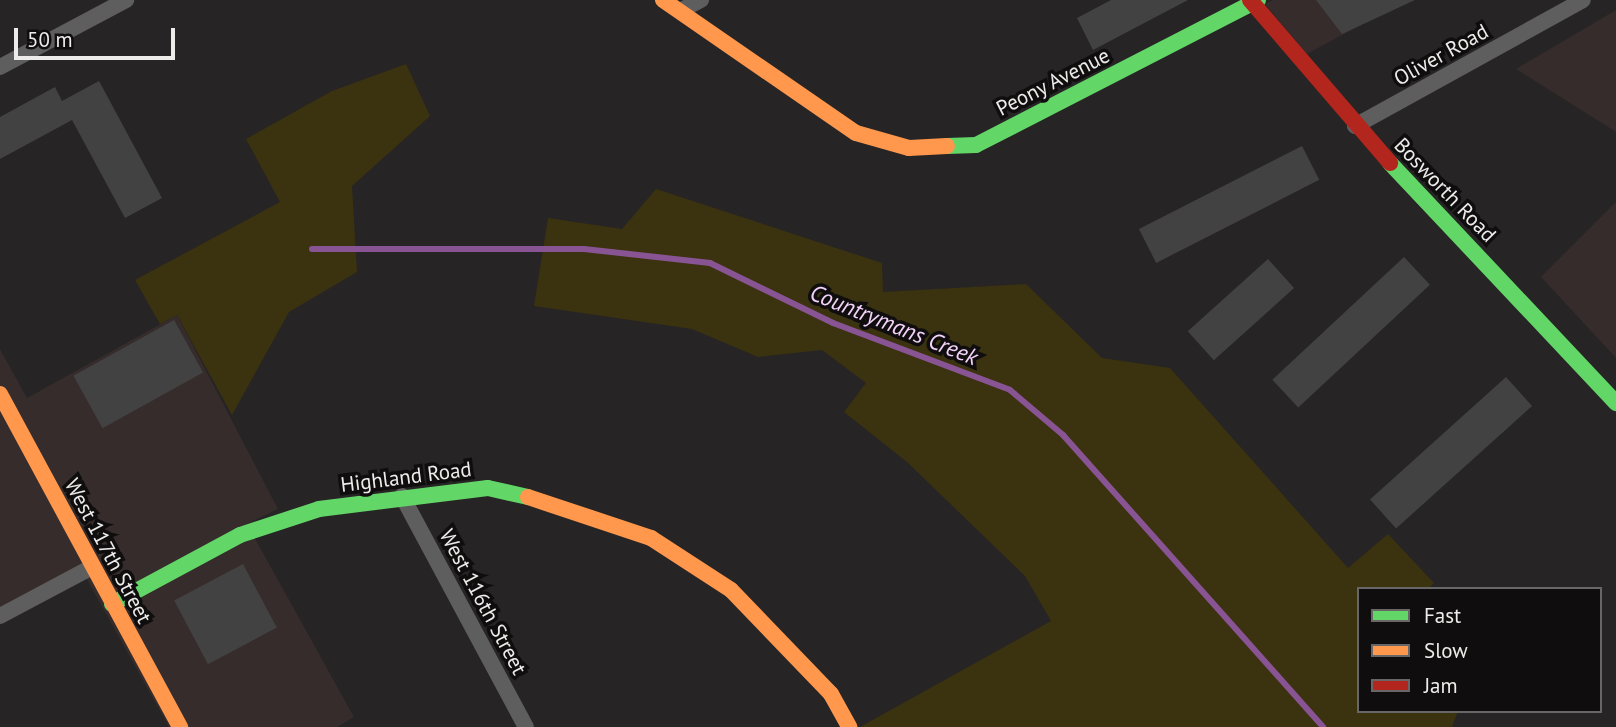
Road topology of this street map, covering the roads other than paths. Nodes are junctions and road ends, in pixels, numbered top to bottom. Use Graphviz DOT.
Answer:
graph roads {
  1 [pos="126,0"];
  2 [pos="663,0"];
  3 [pos="701,0"];
  4 [pos="1583,0"];
  5 [pos="1254,1"];
  6 [pos="680,11"];
  7 [pos="0,67"];
  8 [pos="1355,126"];
  9 [pos="0,394"];
  10 [pos="1616,402"];
  11 [pos="402,496"];
  12 [pos="92,567"];
  13 [pos="112,604"];
  14 [pos="0,616"];
  15 [pos="180,727"];
  16 [pos="527,727"];
  17 [pos="849,727"];
  1 -- 7 [label="street"];
  2 -- 6 [label="street, Peony Avenue"];
  3 -- 6 [label="street"];
  4 -- 8 [label="street, Oliver Road"];
  5 -- 6 [label="street, Peony Avenue"];
  5 -- 8 [label="street, Bosworth Road"];
  8 -- 10 [label="street, Bosworth Road"];
  9 -- 12 [label="street, West 117th Street"];
  11 -- 13 [label="street, Highland Road"];
  11 -- 16 [label="street, West 116th Street"];
  11 -- 17 [label="street, Highland Road"];
  12 -- 13 [label="street, West 117th Street"];
  12 -- 14 [label="street"];
  13 -- 15 [label="street, West 117th Street"];
}
